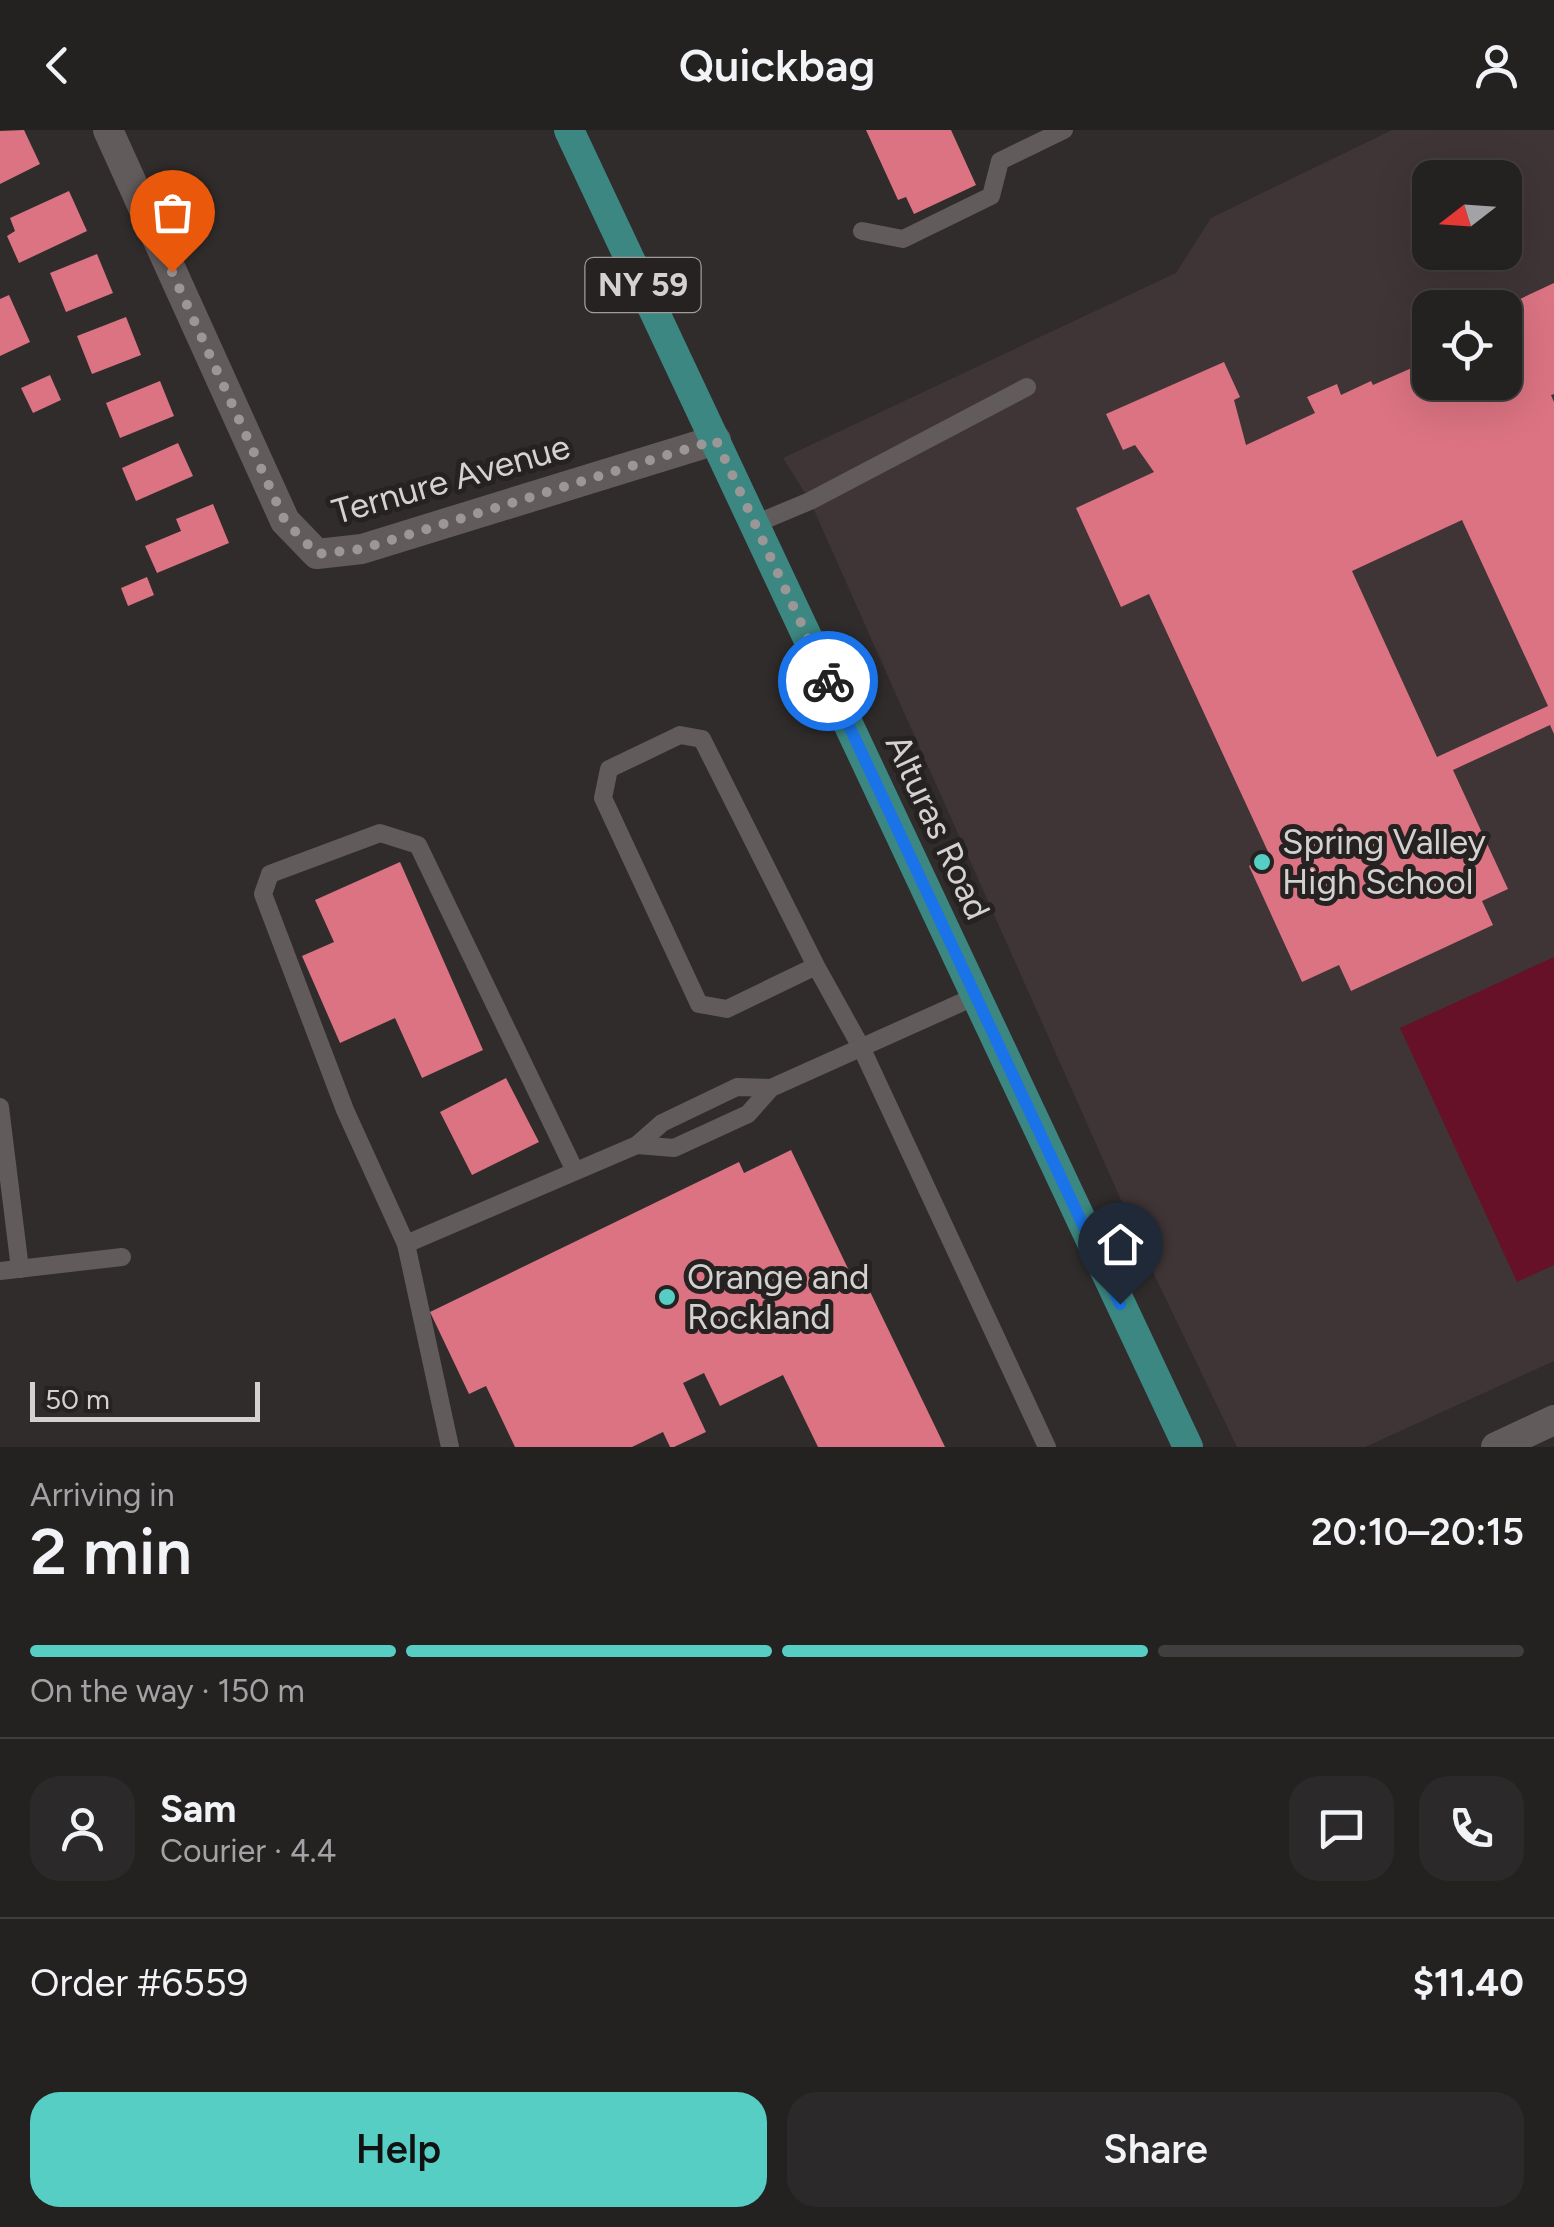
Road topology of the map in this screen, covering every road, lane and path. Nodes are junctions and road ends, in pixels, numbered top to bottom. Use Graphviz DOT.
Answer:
graph roads {
  1 [pos="108,130"];
  2 [pos="569,130"];
  3 [pos="1064,130"];
  4 [pos="862,231"];
  5 [pos="1028,387"];
  6 [pos="716,440"];
  7 [pos="755,524"];
  8 [pos="816,966"];
  9 [pos="976,996"];
  10 [pos="862,1047"];
  11 [pos="771,1088"];
  12 [pos="0,1107"];
  13 [pos="637,1145"];
  14 [pos="575,1171"];
  15 [pos="406,1244"];
  16 [pos="122,1257"];
  17 [pos="20,1269"];
  18 [pos="0,1271"];
  19 [pos="1554,1420"];
  20 [pos="450,1447"];
  21 [pos="1047,1447"];
  22 [pos="1188,1447"];
  23 [pos="1496,1447"];
  1 -- 6 [label="street, Ternure Avenue"];
  2 -- 6 [label="main road, Alturas Road / NY 59"];
  3 -- 4 [label="lane"];
  5 -- 7 [label="lane"];
  6 -- 7 [label="main road, Alturas Road / NY 59"];
  7 -- 9 [label="main road, Alturas Road / NY 59"];
  8 -- 8 [label="lane"];
  8 -- 10 [label="lane"];
  9 -- 10 [label="lane"];
  9 -- 22 [label="main road, Alturas Road / NY 59"];
  10 -- 11 [label="lane"];
  10 -- 21 [label="lane"];
  11 -- 13 [label="lane"];
  11 -- 13 [label="lane"];
  12 -- 17 [label="lane"];
  13 -- 14 [label="lane"];
  14 -- 15 [label="lane"];
  14 -- 15 [label="lane"];
  15 -- 20 [label="lane"];
  16 -- 17 [label="lane"];
  17 -- 18 [label="lane"];
  19 -- 23 [label="street"];
}
